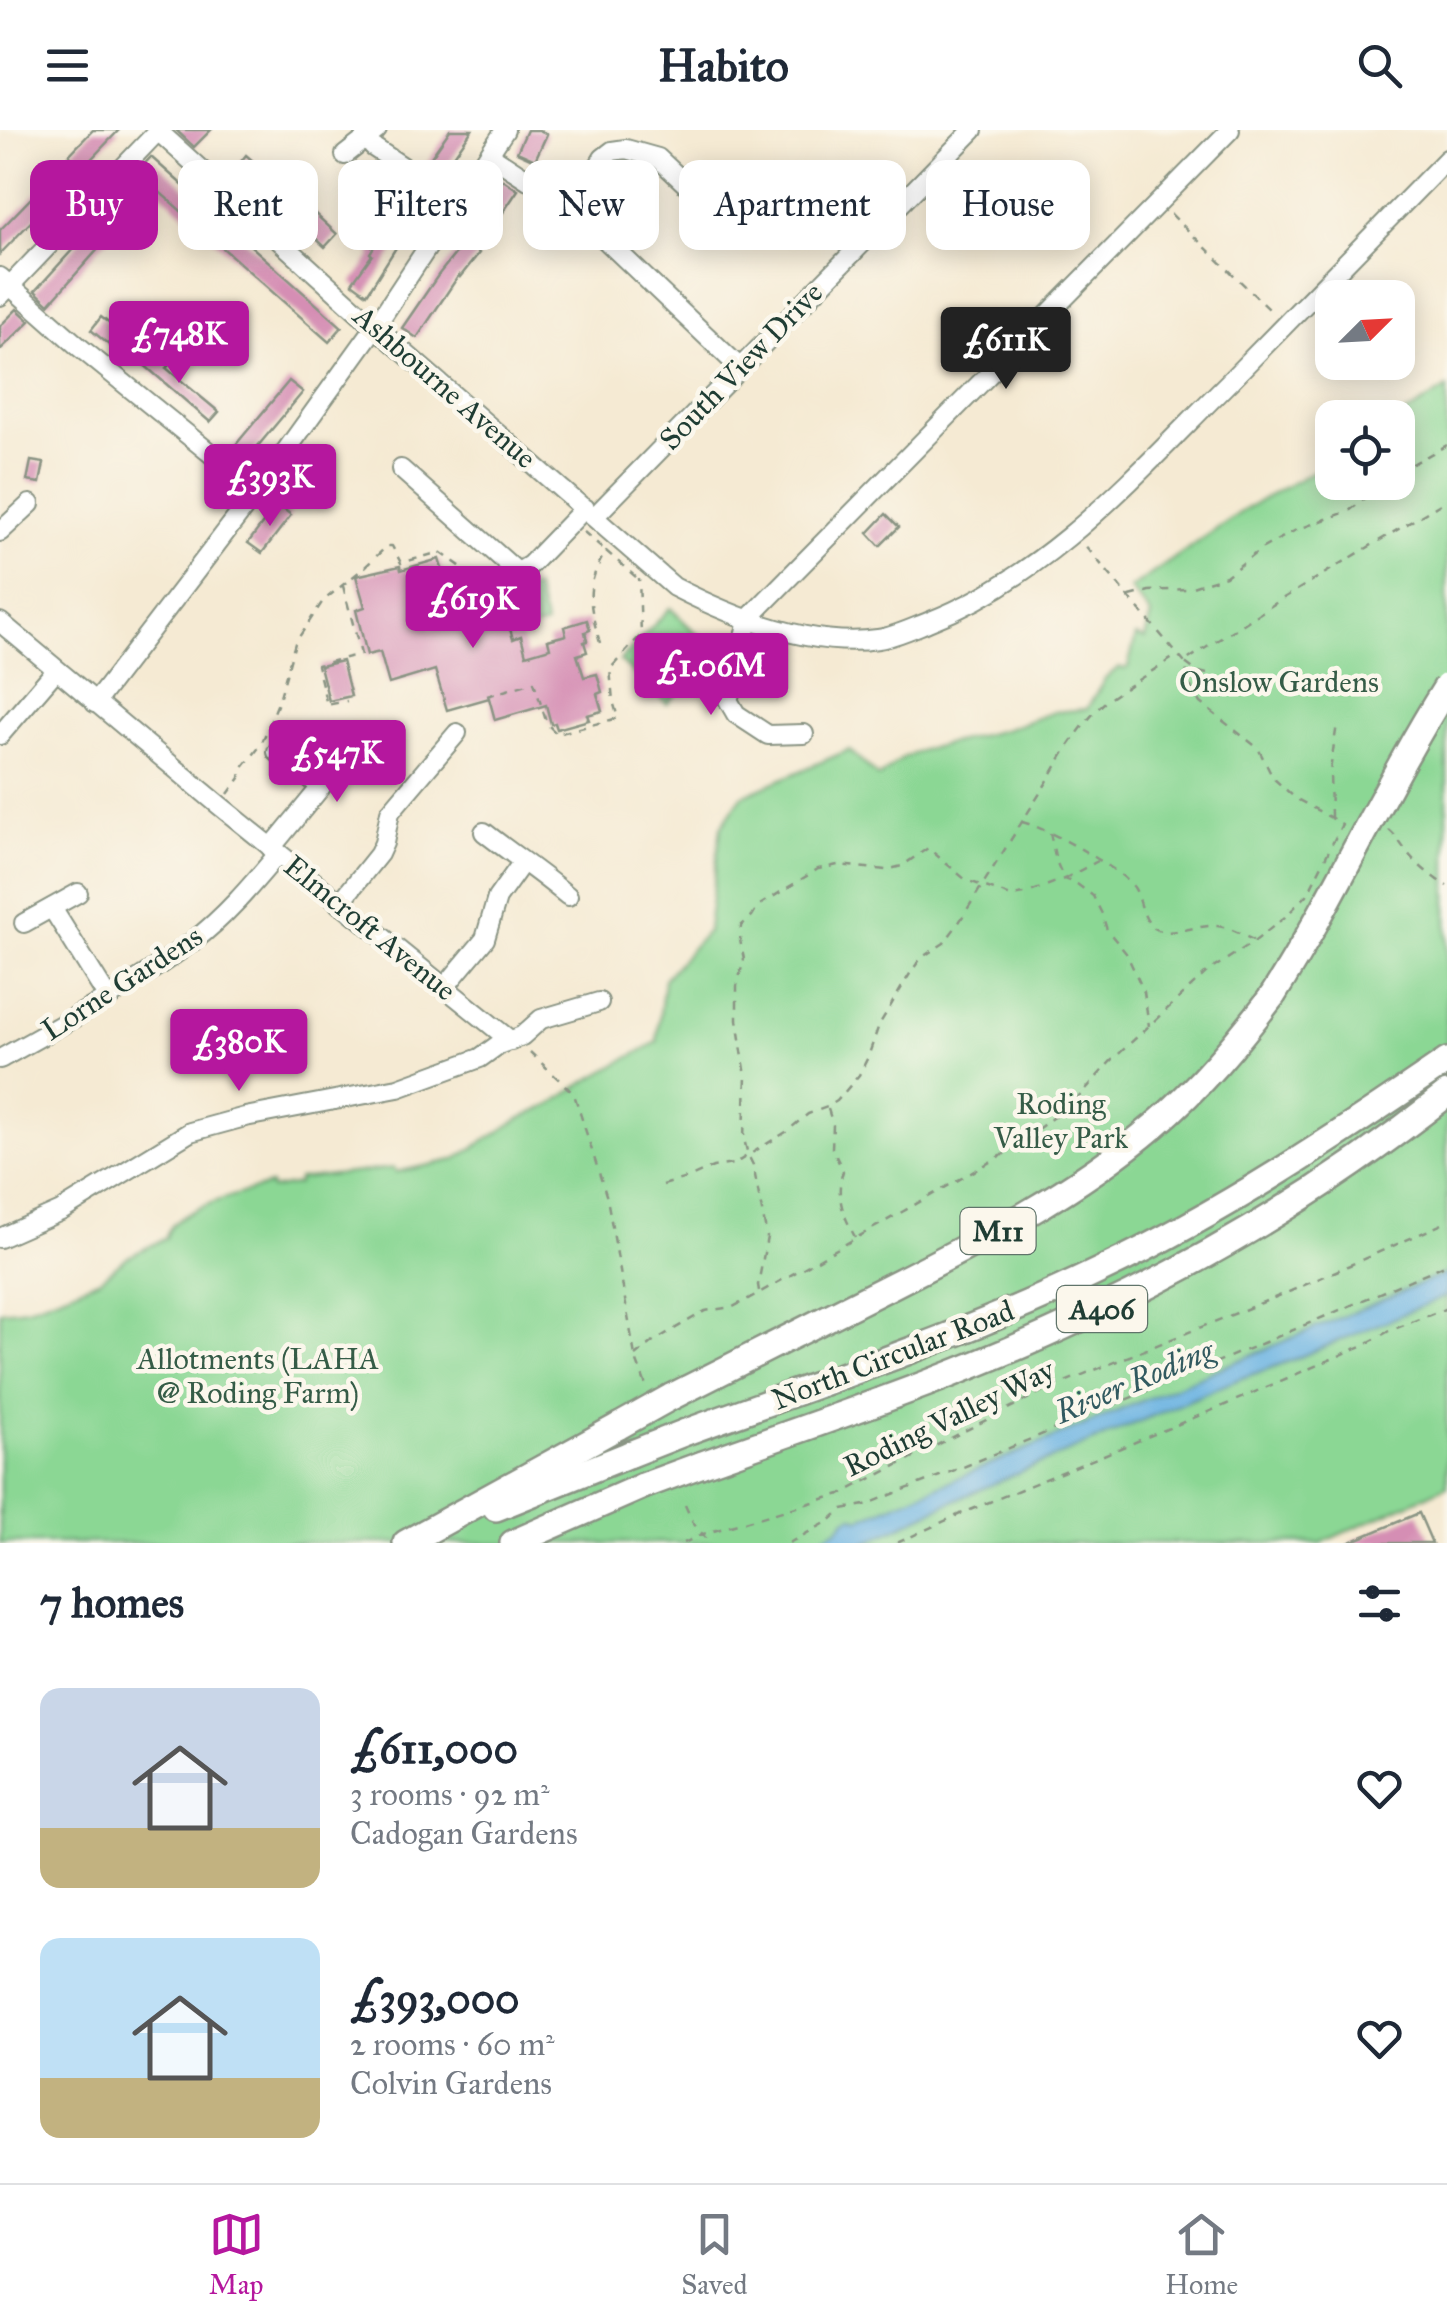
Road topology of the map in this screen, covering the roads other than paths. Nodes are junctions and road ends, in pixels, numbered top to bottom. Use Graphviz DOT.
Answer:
graph roads {
  1 [pos="159,130"];
  2 [pos="505,130"];
  3 [pos="973,130"];
  4 [pos="1230,130"];
  5 [pos="374,135"];
  6 [pos="490,155"];
  7 [pos="345,156"];
  8 [pos="1447,159"];
  9 [pos="405,160"];
  10 [pos="487,160"];
  11 [pos="602,160"];
  12 [pos="523,176"];
  13 [pos="679,178"];
  14 [pos="427,250"];
  15 [pos="616,250"];
  16 [pos="3,286"];
  17 [pos="375,327"];
  18 [pos="739,367"];
  19 [pos="400,469"];
  20 [pos="258,490"];
  21 [pos="30,504"];
  22 [pos="590,512"];
  23 [pos="0,532"];
  24 [pos="748,619"];
  25 [pos="0,622"];
  26 [pos="56,670"];
  27 [pos="1447,686"];
  28 [pos="94,703"];
  29 [pos="457,733"];
  30 [pos="804,734"];
  31 [pos="0,735"];
  32 [pos="290,736"];
  33 [pos="484,832"];
  34 [pos="274,851"];
  35 [pos="522,862"];
  36 [pos="78,893"];
  37 [pos="568,896"];
  38 [pos="339,904"];
  39 [pos="52,908"];
  40 [pos="24,923"];
  41 [pos="444,988"];
  42 [pos="108,998"];
  43 [pos="599,1002"];
  44 [pos="511,1042"];
  45 [pos="0,1059"];
  46 [pos="1447,1061"];
  47 [pos="1447,1094"];
  48 [pos="0,1238"];
  49 [pos="406,1543"];
  50 [pos="419,1543"];
  51 [pos="513,1543"];
  1 -- 16 [label="street"];
  1 -- 17 [label="street, Ashbourne Avenue"];
  2 -- 6 [label="street"];
  3 -- 18 [label="street, South View Drive"];
  4 -- 24 [label="street"];
  5 -- 7 [label="street"];
  5 -- 9 [label="street"];
  6 -- 10 [label="street"];
  6 -- 12 [label="street"];
  8 -- 24 [label="street"];
  11 -- 13 [label="street"];
  14 -- 17 [label="street"];
  15 -- 18 [label="street"];
  16 -- 20 [label="street"];
  17 -- 20 [label="street"];
  17 -- 22 [label="street, Ashbourne Avenue"];
  18 -- 22 [label="street, South View Drive"];
  19 -- 22 [label="street, South View Drive"];
  20 -- 28 [label="street"];
  21 -- 23 [label="street"];
  22 -- 24 [label="street, Ashbourne Avenue"];
  24 -- 30 [label="street"];
  25 -- 26 [label="street, Elmcroft Avenue"];
  26 -- 28 [label="street, Elmcroft Avenue"];
  26 -- 31 [label="street"];
  27 -- 49 [label="highway, M11, bridge"];
  28 -- 34 [label="street, Elmcroft Avenue"];
  29 -- 38 [label="street"];
  32 -- 34 [label="street, Lorne Gardens"];
  33 -- 35 [label="street"];
  34 -- 38 [label="street, Elmcroft Avenue"];
  34 -- 42 [label="street, Lorne Gardens"];
  35 -- 37 [label="street"];
  35 -- 41 [label="street"];
  36 -- 39 [label="street"];
  38 -- 41 [label="street, Elmcroft Avenue"];
  39 -- 40 [label="street"];
  39 -- 42 [label="street"];
  41 -- 44 [label="street, Elmcroft Avenue"];
  42 -- 45 [label="street, Lorne Gardens"];
  43 -- 44 [label="street"];
  44 -- 48 [label="street"];
  46 -- 50 [label="highway, North Circular Road / A406, bridge"];
  47 -- 51 [label="highway, North Circular Road / A406, bridge"];
}
